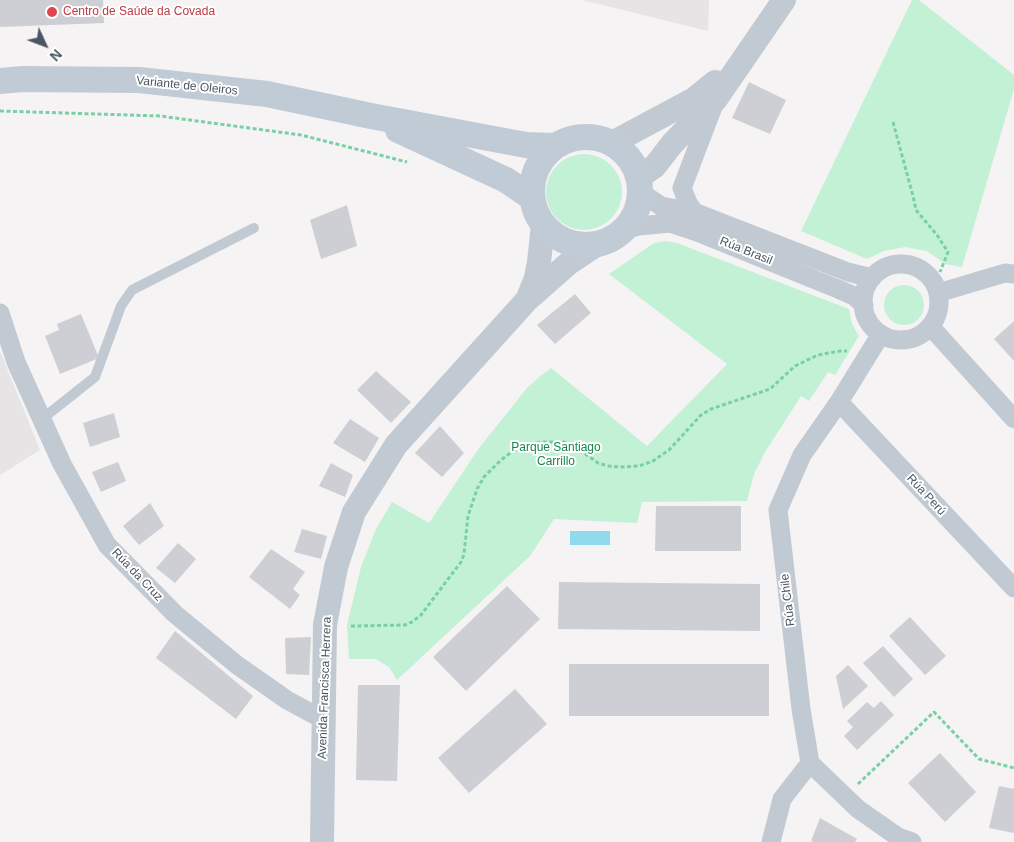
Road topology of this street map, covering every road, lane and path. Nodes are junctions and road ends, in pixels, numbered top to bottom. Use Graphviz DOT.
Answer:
graph roads {
  1 [pos="784,0"];
  2 [pos="744,59"];
  3 [pos="0,81"];
  4 [pos="716,98"];
  5 [pos="0,111"];
  6 [pos="371,116"];
  7 [pos="893,122"];
  8 [pos="423,142"];
  9 [pos="612,143"];
  10 [pos="555,146"];
  11 [pos="639,185"];
  12 [pos="532,197"];
  13 [pos="694,212"];
  14 [pos="543,224"];
  15 [pos="254,228"];
  16 [pos="622,232"];
  17 [pos="596,245"];
  18 [pos="1014,274"];
  19 [pos="872,278"];
  20 [pos="936,288"];
  21 [pos="527,300"];
  22 [pos="864,305"];
  23 [pos="0,313"];
  24 [pos="930,326"];
  25 [pos="881,334"];
  26 [pos="854,354"];
  27 [pos="839,402"];
  28 [pos="42,419"];
  29 [pos="1014,419"];
  30 [pos="1014,588"];
  31 [pos="351,626"];
  32 [pos="324,720"];
  33 [pos="810,762"];
  34 [pos="1014,768"];
  35 [pos="845,796"];
  36 [pos="322,842"];
  37 [pos="771,842"];
  38 [pos="912,842"];
  1 -- 2 [label="street"];
  2 -- 4 [label="street"];
  2 -- 9 [label="street"];
  3 -- 6 [label="main road, Variante de Oleiros"];
  4 -- 11 [label="street"];
  4 -- 13 [label="street"];
  5 -- 8 [label="path"];
  6 -- 8 [label="main road, Variante de Oleiros"];
  6 -- 10 [label="main road, Variante de Oleiros"];
  7 -- 20 [label="path"];
  8 -- 12 [label="main road, Variante de Oleiros"];
  9 -- 10 [label="main road"];
  9 -- 11 [label="main road"];
  10 -- 12 [label="main road"];
  11 -- 13 [label="street, Rúa Brasil"];
  11 -- 16 [label="main road"];
  12 -- 14 [label="main road"];
  13 -- 19 [label="street, Rúa Brasil"];
  14 -- 17 [label="main road"];
  14 -- 21 [label="street, Avenida Francisca Herrera"];
  15 -- 28 [label="lane"];
  16 -- 17 [label="main road"];
  16 -- 22 [label="street, Rúa Brasil"];
  17 -- 21 [label="street, Avenida Francisca Herrera"];
  18 -- 20 [label="street"];
  19 -- 20 [label="street"];
  19 -- 22 [label="street"];
  20 -- 24 [label="street"];
  21 -- 32 [label="street, Avenida Francisca Herrera"];
  22 -- 25 [label="street"];
  23 -- 28 [label="street, Rúa da Cruz"];
  24 -- 25 [label="street"];
  24 -- 29 [label="street"];
  25 -- 27 [label="street, Rúa Chile"];
  26 -- 31 [label="path"];
  27 -- 30 [label="street, Rúa Perú"];
  27 -- 33 [label="street, Rúa Chile"];
  28 -- 32 [label="street, Rúa da Cruz"];
  32 -- 36 [label="street, Avenida Francisca Herrera"];
  33 -- 35 [label="street"];
  33 -- 37 [label="street"];
  34 -- 35 [label="path"];
  35 -- 38 [label="street"];
}
